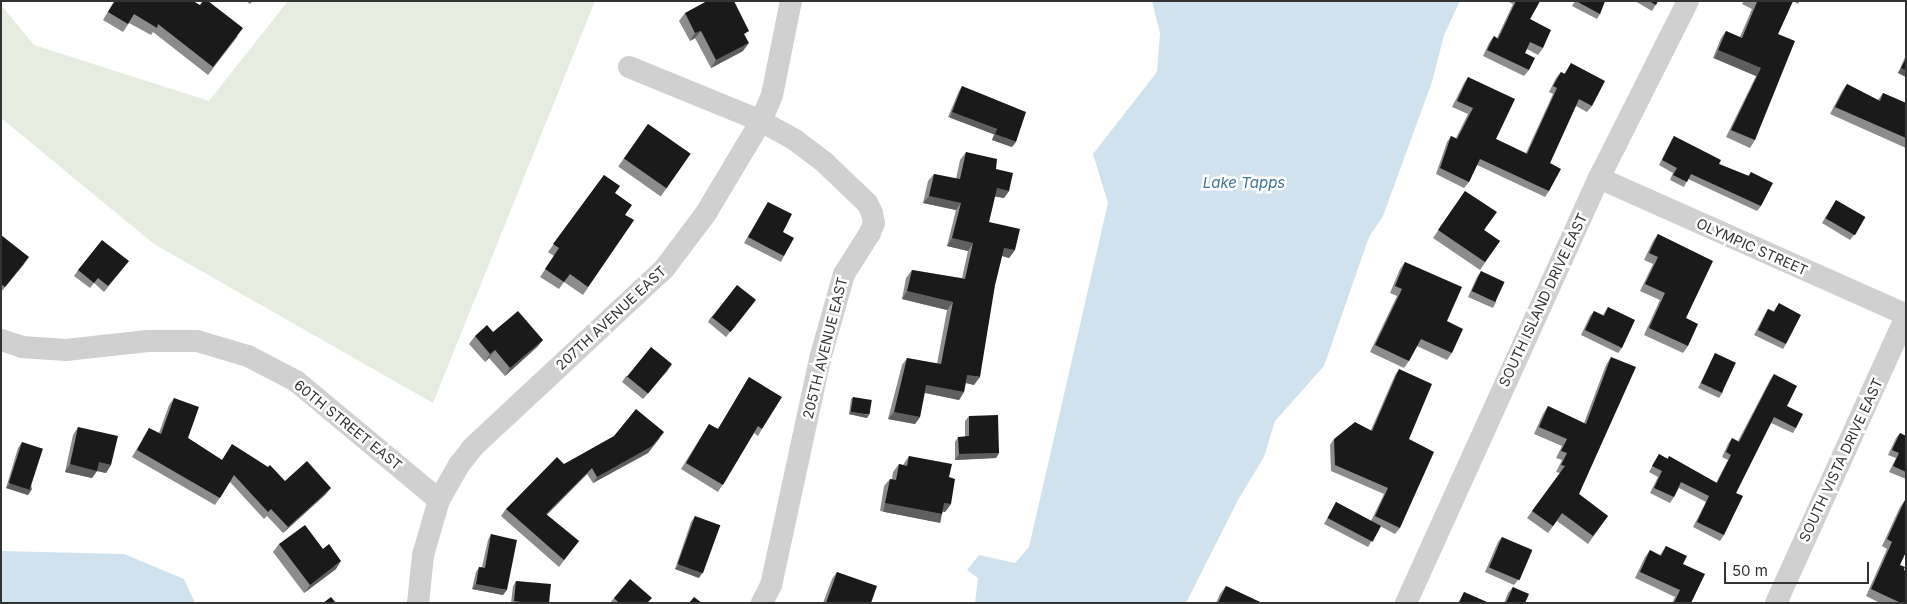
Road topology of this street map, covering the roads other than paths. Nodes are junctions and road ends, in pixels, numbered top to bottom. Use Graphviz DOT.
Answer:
graph roads {
  1 [pos="791,1"];
  2 [pos="1688,1"];
  3 [pos="630,67"];
  4 [pos="761,121"];
  5 [pos="1599,178"];
  6 [pos="1906,316"];
  7 [pos="1,340"];
  8 [pos="439,500"];
  9 [pos="1781,601"];
  10 [pos="418,603"];
  11 [pos="762,603"];
  12 [pos="1406,603"];
  1 -- 4 [label="street, 207TH AVENUE EAST"];
  2 -- 5 [label="street, SOUTH ISLAND DRIVE EAST"];
  3 -- 4 [label="street, 205TH AVENUE EAST"];
  4 -- 8 [label="street, 207TH AVENUE EAST"];
  4 -- 11 [label="street, 205TH AVENUE EAST"];
  5 -- 6 [label="street, OLYMPIC STREET"];
  5 -- 12 [label="street, SOUTH ISLAND DRIVE EAST"];
  6 -- 9 [label="street, SOUTH VISTA DRIVE EAST"];
  7 -- 8 [label="street, 60TH STREET EAST"];
  8 -- 10 [label="street"];
}
